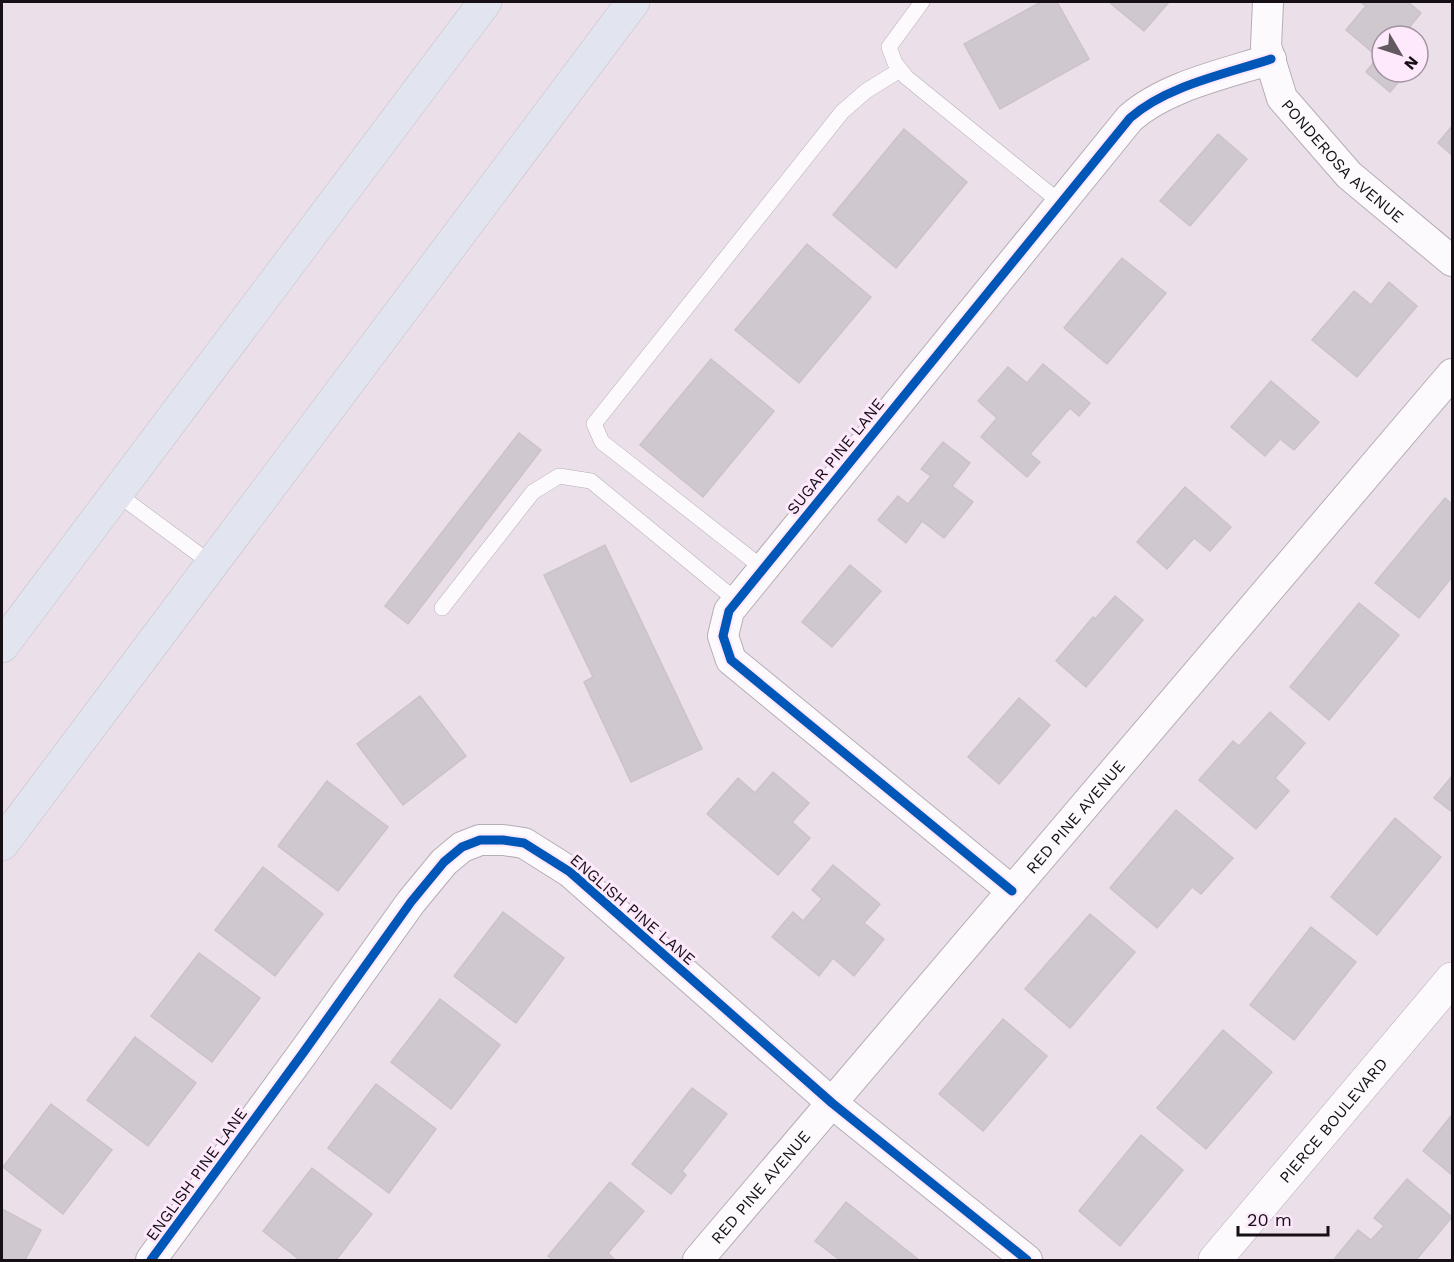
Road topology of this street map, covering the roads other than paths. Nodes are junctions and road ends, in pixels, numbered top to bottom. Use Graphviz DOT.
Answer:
graph roads {
  1 [pos="485,2"];
  2 [pos="633,2"];
  3 [pos="922,2"];
  4 [pos="1268,2"];
  5 [pos="1271,59"];
  6 [pos="900,70"];
  7 [pos="1061,203"];
  8 [pos="1452,261"];
  9 [pos="1452,374"];
  10 [pos="116,493"];
  11 [pos="212,564"];
  12 [pos="764,569"];
  13 [pos="737,601"];
  14 [pos="442,608"];
  15 [pos="2,646"];
  16 [pos="2,844"];
  17 [pos="1012,891"];
  18 [pos="1452,979"];
  19 [pos="832,1103"];
  20 [pos="152,1260"];
  21 [pos="698,1260"];
  22 [pos="1027,1260"];
  23 [pos="1215,1260"];
  1 -- 10 [label="highway"];
  2 -- 11 [label="highway"];
  3 -- 6 [label="lane"];
  4 -- 5 [label="street, PONDEROSA AVENUE"];
  5 -- 7 [label="street, SUGAR PINE LANE"];
  5 -- 8 [label="street, PONDEROSA AVENUE"];
  6 -- 7 [label="lane"];
  6 -- 12 [label="lane"];
  7 -- 12 [label="street, SUGAR PINE LANE"];
  9 -- 17 [label="street, RED PINE AVENUE"];
  10 -- 11 [label="lane"];
  10 -- 15 [label="highway"];
  11 -- 16 [label="highway"];
  12 -- 13 [label="street, SUGAR PINE LANE"];
  13 -- 14 [label="lane"];
  13 -- 17 [label="street, SUGAR PINE LANE"];
  17 -- 19 [label="street, RED PINE AVENUE"];
  18 -- 23 [label="street, PIERCE BOULEVARD"];
  19 -- 20 [label="street, ENGLISH PINE LANE"];
  19 -- 21 [label="street, RED PINE AVENUE"];
  19 -- 22 [label="street, ENGLISH PINE LANE"];
}
